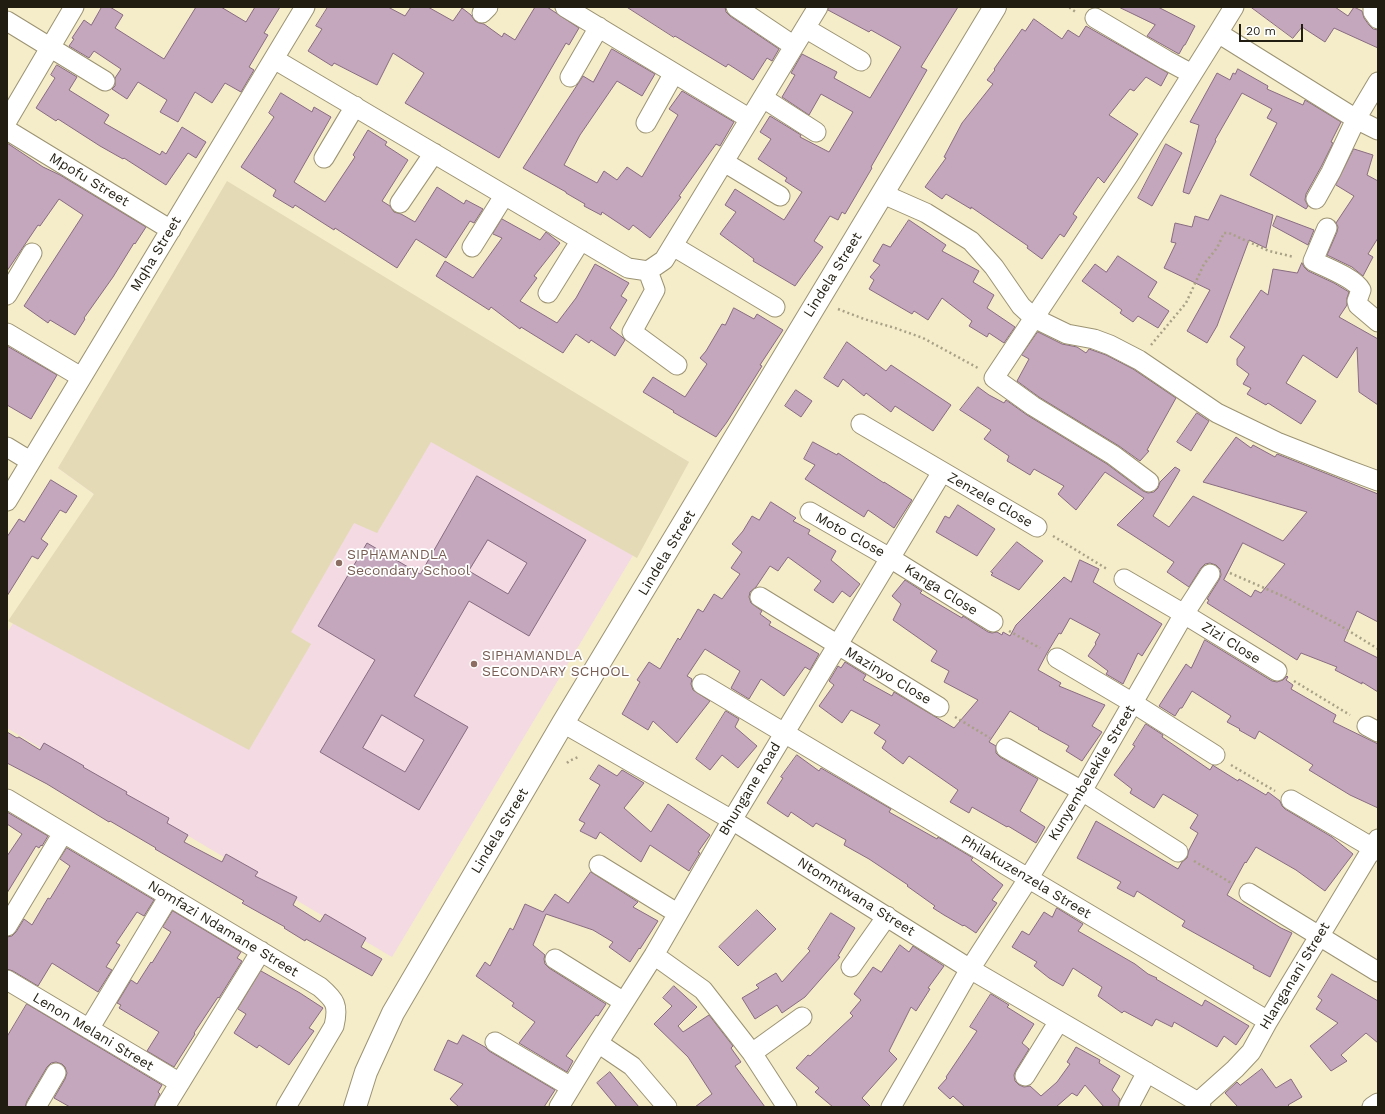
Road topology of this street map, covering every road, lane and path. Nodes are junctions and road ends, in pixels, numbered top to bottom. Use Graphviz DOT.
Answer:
graph roads {
  1 [pos="74,7"];
  2 [pos="305,7"];
  3 [pos="565,7"];
  4 [pos="736,7"];
  5 [pos="818,7"];
  6 [pos="995,7"];
  7 [pos="1234,7"];
  8 [pos="1373,7"];
  9 [pos="1095,18"];
  10 [pos="1378,19"];
  11 [pos="7,21"];
  12 [pos="599,27"];
  13 [pos="805,28"];
  14 [pos="1218,33"];
  15 [pos="794,46"];
  16 [pos="51,47"];
  17 [pos="274,59"];
  18 [pos="861,61"];
  19 [pos="674,73"];
  20 [pos="1192,74"];
  21 [pos="570,77"];
  22 [pos="105,81"];
  23 [pos="1378,82"];
  24 [pos="763,98"];
  25 [pos="355,106"];
  26 [pos="750,119"];
  27 [pos="1356,119"];
  28 [pos="7,121"];
  29 [pos="646,123"];
  30 [pos="7,130"];
  31 [pos="1378,130"];
  32 [pos="816,132"];
  33 [pos="434,153"];
  34 [pos="324,158"];
  35 [pos="724,162"];
  36 [pos="883,194"];
  37 [pos="504,196"];
  38 [pos="780,196"];
  39 [pos="1316,199"];
  40 [pos="400,203"];
  41 [pos="1326,228"];
  42 [pos="171,230"];
  43 [pos="581,240"];
  44 [pos="674,246"];
  45 [pos="472,247"];
  46 [pos="32,253"];
  47 [pos="1313,261"];
  48 [pos="648,271"];
  49 [pos="548,293"];
  50 [pos="7,295"];
  51 [pos="774,307"];
  52 [pos="833,307"];
  53 [pos="1034,318"];
  54 [pos="1378,322"];
  55 [pos="7,333"];
  56 [pos="1139,360"];
  57 [pos="677,365"];
  58 [pos="81,377"];
  59 [pos="994,378"];
  60 [pos="861,424"];
  61 [pos="7,447"];
  62 [pos="30,461"];
  63 [pos="942,472"];
  64 [pos="1378,481"];
  65 [pos="1149,482"];
  66 [pos="7,501"];
  67 [pos="810,512"];
  68 [pos="1038,527"];
  69 [pos="890,558"];
  70 [pos="1210,574"];
  71 [pos="1124,579"];
  72 [pos="760,597"];
  73 [pos="1184,614"];
  74 [pos="993,622"];
  75 [pos="838,645"];
  76 [pos="1378,649"];
  77 [pos="1057,658"];
  78 [pos="1277,671"];
  79 [pos="702,684"];
  80 [pos="1133,703"];
  81 [pos="939,707"];
  82 [pos="563,723"];
  83 [pos="1373,729"];
  84 [pos="785,732"];
  85 [pos="1006,748"];
  86 [pos="1215,756"];
  87 [pos="1082,791"];
  88 [pos="7,799"];
  89 [pos="1291,800"];
  90 [pos="732,820"];
  91 [pos="63,833"];
  92 [pos="1376,846"];
  93 [pos="1178,852"];
  94 [pos="599,865"];
  95 [pos="1028,879"];
  96 [pos="1249,893"];
  97 [pos="169,896"];
  98 [pos="677,913"];
  99 [pos="887,916"];
  100 [pos="7,926"];
  101 [pos="1319,936"];
  102 [pos="261,951"];
  103 [pos="654,955"];
  104 [pos="555,960"];
  105 [pos="851,967"];
  106 [pos="970,968"];
  107 [pos="1378,972"];
  108 [pos="7,980"];
  109 [pos="624,1002"];
  110 [pos="802,1017"];
  111 [pos="1059,1020"];
  112 [pos="1268,1021"];
  113 [pos="89,1029"];
  114 [pos="495,1042"];
  115 [pos="598,1043"];
  116 [pos="752,1053"];
  117 [pos="1147,1072"];
  118 [pos="56,1073"];
  119 [pos="1025,1076"];
  120 [pos="180,1083"];
  121 [pos="571,1088"];
  122 [pos="1378,1103"];
  123 [pos="1200,1104"];
  124 [pos="1129,1106"];
  125 [pos="36,1107"];
  126 [pos="165,1107"];
  127 [pos="286,1107"];
  128 [pos="355,1107"];
  129 [pos="560,1107"];
  130 [pos="667,1107"];
  131 [pos="787,1107"];
  132 [pos="892,1107"];
  133 [pos="1372,1107"];
  1 -- 16 [label="street"];
  2 -- 17 [label="street, Mqha Street"];
  3 -- 12 [label="street"];
  4 -- 15 [label="street"];
  5 -- 13 [label="street"];
  6 -- 36 [label="street, Lindela Street"];
  7 -- 14 [label="street"];
  8 -- 10 [label="street"];
  9 -- 20 [label="street"];
  11 -- 16 [label="street"];
  12 -- 19 [label="street"];
  12 -- 21 [label="street"];
  13 -- 15 [label="street"];
  13 -- 18 [label="street"];
  14 -- 20 [label="street"];
  14 -- 27 [label="street"];
  15 -- 24 [label="street"];
  16 -- 22 [label="street"];
  16 -- 28 [label="street"];
  17 -- 25 [label="street"];
  17 -- 42 [label="street, Mqha Street"];
  19 -- 26 [label="street"];
  19 -- 29 [label="street"];
  20 -- 53 [label="street"];
  23 -- 27 [label="street"];
  24 -- 26 [label="street"];
  24 -- 32 [label="street"];
  25 -- 33 [label="street"];
  25 -- 34 [label="street"];
  26 -- 35 [label="street"];
  27 -- 31 [label="street"];
  27 -- 39 [label="street"];
  30 -- 42 [label="street, Mpofu Street"];
  33 -- 37 [label="street"];
  33 -- 40 [label="street"];
  35 -- 38 [label="street"];
  35 -- 44 [label="street"];
  36 -- 53 [label="street"];
  36 -- 82 [label="street, Lindela Street"];
  37 -- 43 [label="street"];
  37 -- 45 [label="street"];
  41 -- 47 [label="street"];
  42 -- 58 [label="street, Mqha Street"];
  43 -- 48 [label="street"];
  43 -- 49 [label="street"];
  44 -- 48 [label="street"];
  44 -- 51 [label="street"];
  46 -- 50 [label="street"];
  47 -- 54 [label="street"];
  47 -- 56 [label="path"];
  48 -- 57 [label="street"];
  52 -- 59 [label="path"];
  53 -- 56 [label="street"];
  53 -- 59 [label="street"];
  55 -- 58 [label="street"];
  56 -- 64 [label="street"];
  58 -- 62 [label="street, Mqha Street"];
  59 -- 65 [label="street"];
  60 -- 63 [label="street, Zenzele Close"];
  61 -- 62 [label="street"];
  62 -- 66 [label="street, Mqha Street"];
  63 -- 68 [label="street, Zenzele Close"];
  63 -- 69 [label="street, Bhungane Road"];
  67 -- 69 [label="street, Moto Close"];
  68 -- 71 [label="path"];
  69 -- 74 [label="street, Kanga Close"];
  69 -- 75 [label="street, Bhungane Road"];
  70 -- 73 [label="street, Kunyembelekile Street"];
  70 -- 76 [label="path"];
  71 -- 73 [label="street, Zizi Close"];
  72 -- 75 [label="street, Mazinyo Close"];
  73 -- 78 [label="street, Zizi Close"];
  73 -- 80 [label="street, Kunyembelekile Street"];
  74 -- 77 [label="path"];
  75 -- 81 [label="street, Mazinyo Close"];
  75 -- 84 [label="street, Bhungane Road"];
  77 -- 80 [label="street"];
  78 -- 83 [label="path"];
  79 -- 84 [label="street, Philakuzenzela Street"];
  80 -- 86 [label="street"];
  80 -- 87 [label="street, Kunyembelekile Street"];
  81 -- 85 [label="path"];
  82 -- 90 [label="street, Ntomntwana Street"];
  82 -- 128 [label="street, Lindela Street"];
  84 -- 90 [label="street, Bhungane Road"];
  84 -- 95 [label="street, Philakuzenzela Street"];
  85 -- 87 [label="street"];
  86 -- 89 [label="path"];
  87 -- 93 [label="street"];
  87 -- 95 [label="street, Kunyembelekile Street"];
  88 -- 91 [label="street, Nomfazi Ndamane Street"];
  89 -- 92 [label="street"];
  90 -- 98 [label="street, Bhungane Road"];
  90 -- 99 [label="street, Ntomntwana Street"];
  91 -- 97 [label="street, Nomfazi Ndamane Street"];
  91 -- 100 [label="street"];
  92 -- 101 [label="street, Hlanganani Street"];
  93 -- 96 [label="path"];
  94 -- 98 [label="street"];
  95 -- 106 [label="street, Kunyembelekile Street"];
  95 -- 112 [label="street, Philakuzenzela Street"];
  96 -- 101 [label="street"];
  97 -- 102 [label="street, Nomfazi Ndamane Street"];
  97 -- 113 [label="street"];
  98 -- 103 [label="street, Bhungane Road"];
  99 -- 105 [label="street"];
  99 -- 106 [label="street, Ntomntwana Street"];
  101 -- 107 [label="street"];
  101 -- 112 [label="street, Hlanganani Street"];
  102 -- 120 [label="street"];
  102 -- 127 [label="street, Nomfazi Ndamane Street"];
  103 -- 109 [label="street, Bhungane Road"];
  103 -- 116 [label="street"];
  104 -- 109 [label="street"];
  106 -- 111 [label="street, Ntomntwana Street"];
  106 -- 132 [label="street, Kunyembelekile Street"];
  108 -- 113 [label="street, Lenon Melani Street"];
  109 -- 115 [label="street, Bhungane Road"];
  110 -- 116 [label="street"];
  111 -- 117 [label="street, Ntomntwana Street"];
  111 -- 119 [label="street"];
  112 -- 123 [label="street, Hlanganani Street"];
  113 -- 120 [label="street, Lenon Melani Street"];
  114 -- 121 [label="street"];
  115 -- 121 [label="street, Bhungane Road"];
  115 -- 130 [label="street"];
  116 -- 131 [label="street"];
  117 -- 123 [label="street, Ntomntwana Street"];
  117 -- 124 [label="street"];
  118 -- 125 [label="street"];
  120 -- 126 [label="street"];
  121 -- 129 [label="street, Bhungane Road"];
  122 -- 133 [label="street"];
}
